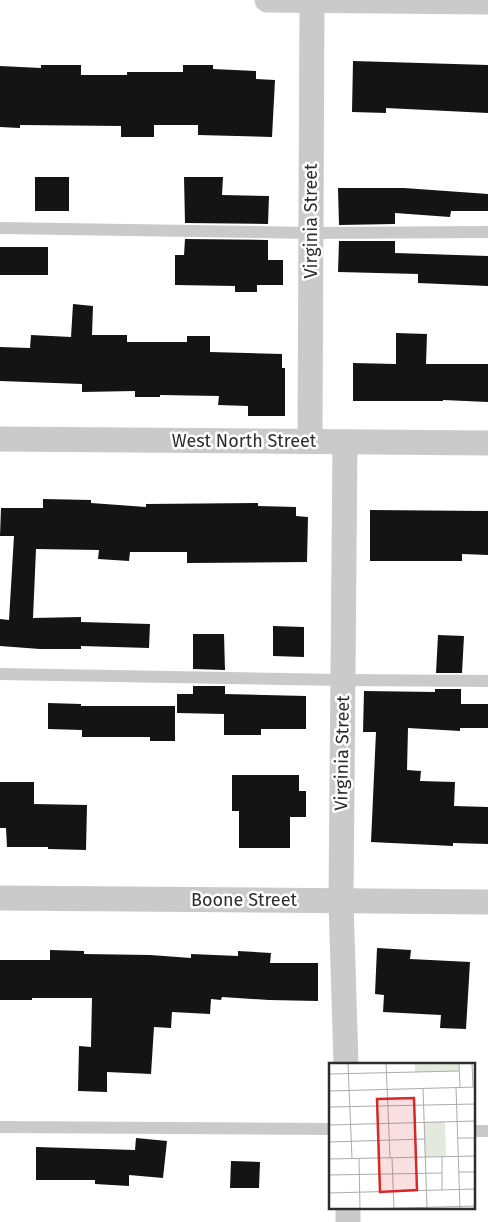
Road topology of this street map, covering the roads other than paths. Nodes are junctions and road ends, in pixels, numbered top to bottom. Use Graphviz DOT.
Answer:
graph roads {
  1 [pos="267,0"];
  2 [pos="312,0"];
  3 [pos="488,2"];
  4 [pos="0,228"];
  5 [pos="488,232"];
  6 [pos="310,233"];
  7 [pos="0,439"];
  8 [pos="310,441"];
  9 [pos="345,442"];
  10 [pos="488,443"];
  11 [pos="0,674"];
  12 [pos="343,680"];
  13 [pos="488,681"];
  14 [pos="0,898"];
  15 [pos="341,901"];
  16 [pos="488,902"];
  17 [pos="346,1063"];
  18 [pos="0,1127"];
  19 [pos="329,1129"];
  1 -- 2 [label="street"];
  2 -- 3 [label="street"];
  2 -- 6 [label="street, Virginia Street"];
  4 -- 6 [label="lane"];
  5 -- 6 [label="lane"];
  6 -- 8 [label="street, Virginia Street"];
  7 -- 8 [label="street, West North Street"];
  8 -- 9 [label="street, West North Street"];
  9 -- 10 [label="street, West North Street"];
  9 -- 12 [label="street, Virginia Street"];
  11 -- 12 [label="lane"];
  12 -- 13 [label="lane"];
  12 -- 15 [label="street, Virginia Street"];
  14 -- 15 [label="street, Boone Street"];
  15 -- 16 [label="street, Boone Street"];
  15 -- 17 [label="street, Virginia Street"];
  18 -- 19 [label="lane"];
}
